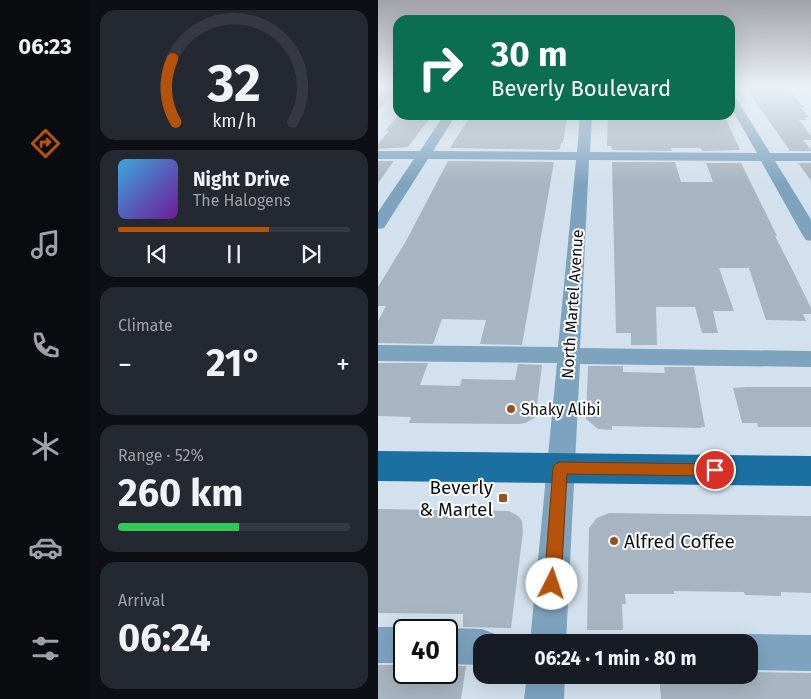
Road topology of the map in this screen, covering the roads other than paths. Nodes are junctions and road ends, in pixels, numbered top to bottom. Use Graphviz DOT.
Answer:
graph roads {
  1 [pos="743,119"];
  2 [pos="447,120"];
  3 [pos="586,120"];
  4 [pos="378,155"];
  5 [pos="424,155"];
  6 [pos="583,156"];
  7 [pos="766,157"];
  8 [pos="812,157"];
  9 [pos="378,224"];
  10 [pos="812,236"];
  11 [pos="378,353"];
  12 [pos="568,356"];
  13 [pos="812,358"];
  14 [pos="378,466"];
  15 [pos="560,468"];
  16 [pos="812,471"];
  17 [pos="549,634"];
  18 [pos="378,645"];
  19 [pos="393,645"];
  20 [pos="458,646"];
  21 [pos="473,647"];
  22 [pos="758,652"];
  23 [pos="812,653"];
  24 [pos="545,684"];
  25 [pos="544,699"];
  1 -- 7 [label="street"];
  2 -- 5 [label="street"];
  3 -- 6 [label="street, North Martel Avenue"];
  4 -- 5 [label="street"];
  5 -- 6 [label="street"];
  5 -- 9 [label="street"];
  6 -- 7 [label="street"];
  6 -- 12 [label="street, North Martel Avenue"];
  7 -- 8 [label="street"];
  7 -- 10 [label="street"];
  11 -- 12 [label="street"];
  12 -- 13 [label="street"];
  12 -- 15 [label="street, North Martel Avenue"];
  14 -- 15 [label="main road"];
  15 -- 16 [label="main road"];
  15 -- 17 [label="street, North Martel Avenue"];
  18 -- 19 [label="street"];
  20 -- 21 [label="street"];
  22 -- 23 [label="street"];
  24 -- 25 [label="street"];
}
